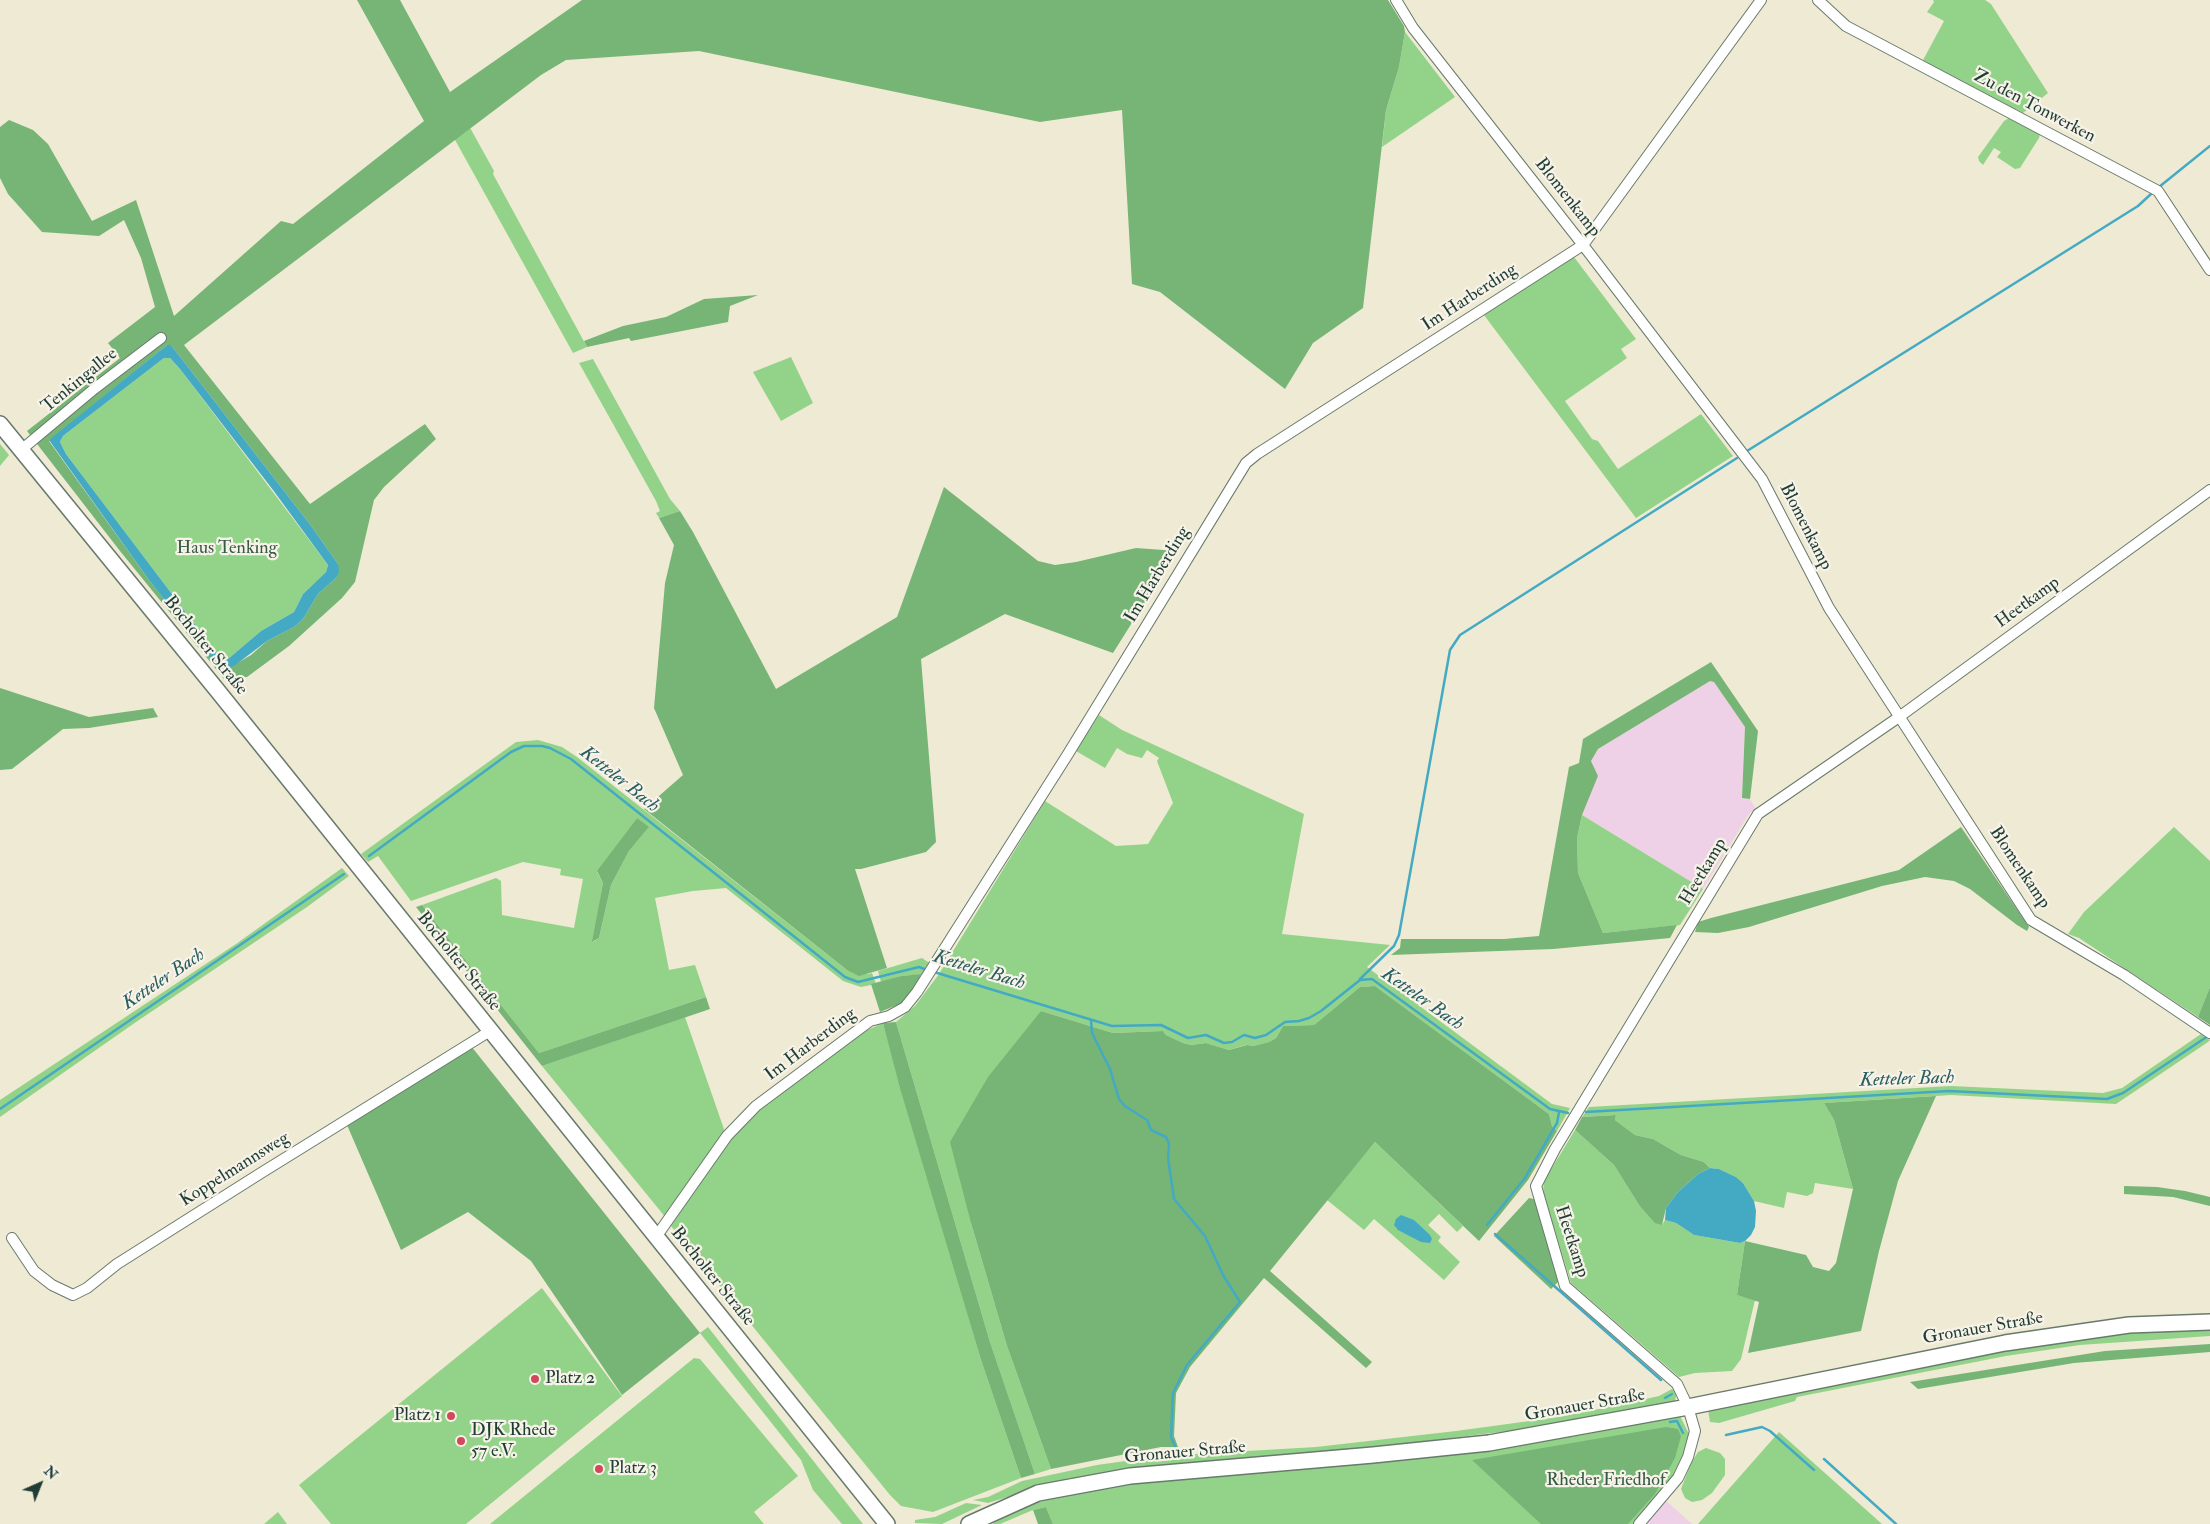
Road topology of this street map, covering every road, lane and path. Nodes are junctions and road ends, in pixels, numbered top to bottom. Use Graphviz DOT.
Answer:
graph roads {
  1 [pos="1396,0"];
  2 [pos="1761,0"];
  3 [pos="1818,0"];
  4 [pos="1583,245"];
  5 [pos="2210,270"];
  6 [pos="161,338"];
  7 [pos="0,424"];
  8 [pos="21,450"];
  9 [pos="2210,490"];
  10 [pos="1899,717"];
  11 [pos="2206,1030"];
  12 [pos="490,1031"];
  13 [pos="656,1237"];
  14 [pos="12,1238"];
  15 [pos="2210,1322"];
  16 [pos="1688,1407"];
  17 [pos="887,1524"];
  18 [pos="969,1524"];
  19 [pos="1639,1524"];
  1 -- 4 [label="street, Blomenkamp"];
  2 -- 4 [label="street, Im Harberding"];
  3 -- 5 [label="street, Zu den Tonwerken"];
  4 -- 10 [label="street, Blomenkamp"];
  4 -- 13 [label="street, Im Harberding"];
  6 -- 8 [label="street, Tenkingallee"];
  7 -- 8 [label="main road, Bocholter Straße"];
  8 -- 12 [label="main road, Bocholter Straße"];
  9 -- 10 [label="street, Heetkamp"];
  10 -- 11 [label="street, Blomenkamp"];
  10 -- 16 [label="street, Heetkamp"];
  12 -- 13 [label="main road, Bocholter Straße"];
  12 -- 14 [label="street, Koppelmannsweg"];
  13 -- 17 [label="main road, Bocholter Straße"];
  15 -- 16 [label="main road, Gronauer Straße"];
  16 -- 18 [label="main road, Gronauer Straße"];
  16 -- 19 [label="street, Heetkamp"];
}
